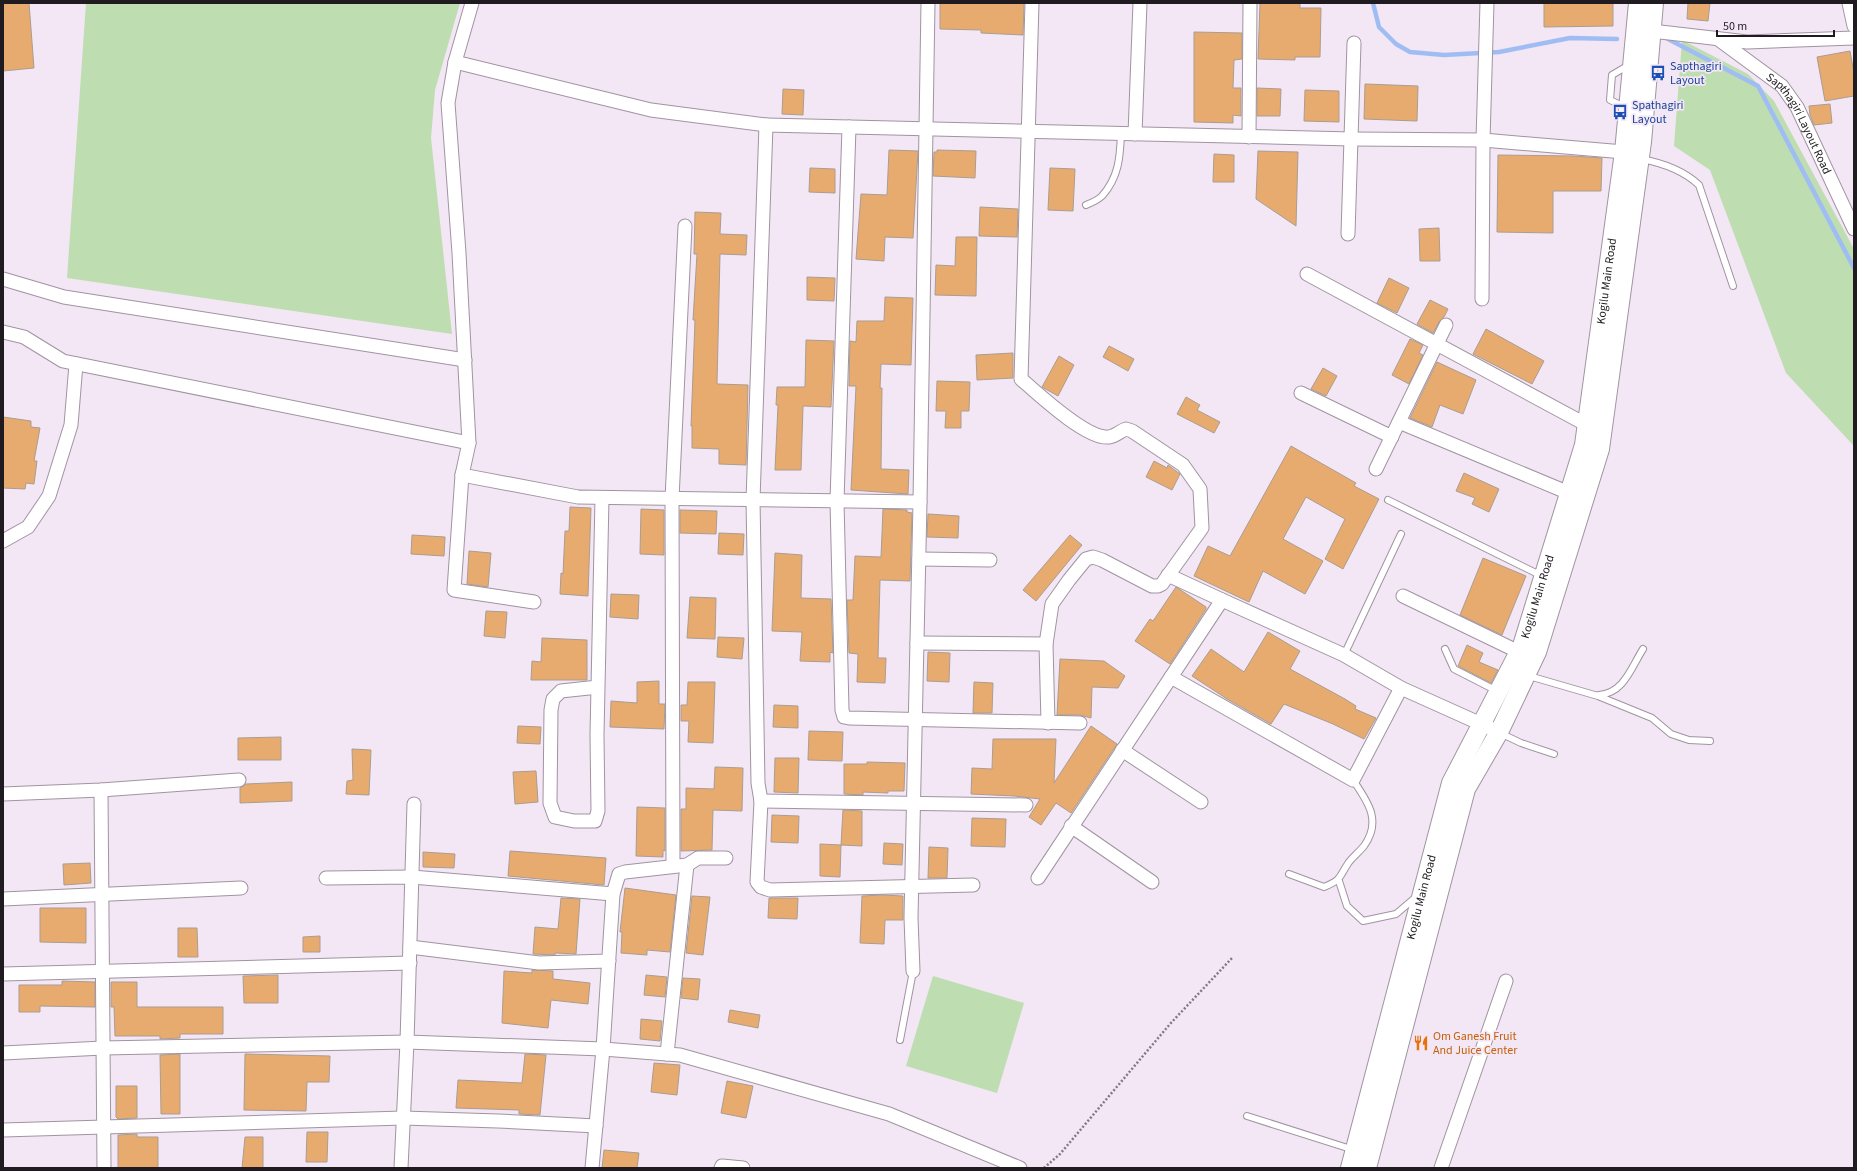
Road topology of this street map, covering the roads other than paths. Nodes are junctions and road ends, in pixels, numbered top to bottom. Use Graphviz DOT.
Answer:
graph roads {
  1 [pos="472,3"];
  2 [pos="928,3"];
  3 [pos="1032,3"];
  4 [pos="1140,3"];
  5 [pos="1250,3"];
  6 [pos="1486,3"];
  7 [pos="1638,3"];
  8 [pos="1654,3"];
  9 [pos="1849,3"];
  10 [pos="1854,26"];
  11 [pos="1644,30"];
  12 [pos="1854,38"];
  13 [pos="1718,39"];
  14 [pos="1354,43"];
  15 [pos="455,62"];
  16 [pos="766,125"];
  17 [pos="849,127"];
  18 [pos="927,129"];
  19 [pos="1028,132"];
  20 [pos="1121,134"];
  21 [pos="1135,134"];
  22 [pos="1249,137"];
  23 [pos="1352,139"];
  24 [pos="1483,140"];
  25 [pos="1632,156"];
  26 [pos="1086,206"];
  27 [pos="685,226"];
  28 [pos="1854,229"];
  29 [pos="1348,234"];
  30 [pos="1307,274"];
  31 [pos="3,279"];
  32 [pos="1733,286"];
  33 [pos="1482,299"];
  34 [pos="1446,325"];
  35 [pos="3,332"];
  36 [pos="1437,343"];
  37 [pos="465,360"];
  38 [pos="76,364"];
  39 [pos="1301,393"];
  40 [pos="1399,422"];
  41 [pos="1587,425"];
  42 [pos="1392,437"];
  43 [pos="469,443"];
  44 [pos="1376,469"];
  45 [pos="462,475"];
  46 [pos="1569,493"];
  47 [pos="602,498"];
  48 [pos="672,499"];
  49 [pos="752,500"];
  50 [pos="1388,500"];
  51 [pos="837,501"];
  52 [pos="920,502"];
  53 [pos="1401,534"];
  54 [pos="3,541"];
  55 [pos="919,559"];
  56 [pos="990,560"];
  57 [pos="1168,575"];
  58 [pos="1543,577"];
  59 [pos="1403,596"];
  60 [pos="1222,600"];
  61 [pos="534,602"];
  62 [pos="917,643"];
  63 [pos="1046,644"];
  64 [pos="1445,649"];
  65 [pos="1643,649"];
  66 [pos="1519,652"];
  67 [pos="1344,655"];
  68 [pos="1525,675"];
  69 [pos="1170,677"];
  70 [pos="598,688"];
  71 [pos="1401,688"];
  72 [pos="1498,692"];
  73 [pos="1598,696"];
  74 [pos="916,720"];
  75 [pos="1048,723"];
  76 [pos="1080,724"];
  77 [pos="1482,724"];
  78 [pos="1499,732"];
  79 [pos="1710,741"];
  80 [pos="1122,750"];
  81 [pos="1554,754"];
  82 [pos="239,780"];
  83 [pos="1353,780"];
  84 [pos="101,790"];
  85 [pos="3,794"];
  86 [pos="761,802"];
  87 [pos="1201,802"];
  88 [pos="414,804"];
  89 [pos="914,804"];
  90 [pos="1026,805"];
  91 [pos="1071,826"];
  92 [pos="726,858"];
  93 [pos="673,865"];
  94 [pos="687,865"];
  95 [pos="1289,874"];
  96 [pos="412,877"];
  97 [pos="326,878"];
  98 [pos="1038,878"];
  99 [pos="1338,881"];
  100 [pos="1152,882"];
  101 [pos="912,886"];
  102 [pos="973,886"];
  103 [pos="240,888"];
  104 [pos="1423,890"];
  105 [pos="613,894"];
  106 [pos="102,895"];
  107 [pos="3,899"];
  108 [pos="410,947"];
  109 [pos="609,961"];
  110 [pos="410,963"];
  111 [pos="102,971"];
  112 [pos="913,971"];
  113 [pos="3,974"];
  114 [pos="1506,981"];
  115 [pos="900,1040"];
  116 [pos="407,1042"];
  117 [pos="103,1048"];
  118 [pos="603,1049"];
  119 [pos="3,1053"];
  120 [pos="666,1054"];
  121 [pos="1247,1116"];
  122 [pos="403,1118"];
  123 [pos="103,1126"];
  124 [pos="596,1126"];
  125 [pos="3,1130"];
  126 [pos="1354,1150"];
  127 [pos="1013,1167"];
  128 [pos="104,1168"];
  129 [pos="401,1168"];
  130 [pos="592,1168"];
  131 [pos="721,1168"];
  132 [pos="743,1168"];
  133 [pos="1350,1168"];
  134 [pos="1367,1168"];
  135 [pos="1441,1168"];
  1 -- 15 [label="street"];
  2 -- 18 [label="street"];
  3 -- 19 [label="street"];
  4 -- 21 [label="street"];
  5 -- 22 [label="street"];
  6 -- 24 [label="street"];
  7 -- 11 [label="main road, Kogilu Main Road"];
  8 -- 11 [label="main road, Kogilu Main Road"];
  9 -- 10 [label="street"];
  11 -- 13 [label="street, Sapthagiri Layout Road"];
  11 -- 25 [label="main road, Kogilu Main Road"];
  11 -- 25 [label="main road, Kogilu Main Road"];
  12 -- 13 [label="street, Sapthagiri Layout Road"];
  13 -- 28 [label="street, Sapthagiri Layout Road"];
  14 -- 23 [label="street"];
  15 -- 16 [label="street"];
  15 -- 37 [label="street"];
  16 -- 17 [label="street"];
  16 -- 49 [label="street"];
  17 -- 18 [label="street"];
  17 -- 51 [label="street"];
  18 -- 19 [label="street"];
  18 -- 52 [label="street"];
  19 -- 20 [label="street"];
  19 -- 57 [label="street"];
  20 -- 21 [label="street"];
  20 -- 26 [label="lane"];
  21 -- 22 [label="street"];
  22 -- 23 [label="street"];
  23 -- 24 [label="street"];
  23 -- 29 [label="street"];
  24 -- 25 [label="street"];
  24 -- 33 [label="street"];
  25 -- 32 [label="lane"];
  25 -- 41 [label="main road, Kogilu Main Road"];
  25 -- 68 [label="main road, Kogilu Main Road"];
  27 -- 48 [label="street"];
  30 -- 36 [label="street"];
  31 -- 37 [label="street"];
  34 -- 36 [label="street"];
  35 -- 38 [label="street"];
  36 -- 40 [label="street"];
  36 -- 41 [label="street"];
  37 -- 43 [label="street"];
  38 -- 43 [label="street"];
  38 -- 54 [label="street"];
  39 -- 42 [label="street"];
  40 -- 42 [label="street"];
  40 -- 46 [label="street"];
  41 -- 46 [label="main road, Kogilu Main Road"];
  42 -- 44 [label="street"];
  43 -- 45 [label="street"];
  45 -- 47 [label="street"];
  45 -- 61 [label="street"];
  46 -- 58 [label="main road, Kogilu Main Road"];
  47 -- 48 [label="street"];
  47 -- 70 [label="street"];
  48 -- 49 [label="street"];
  48 -- 93 [label="street"];
  49 -- 51 [label="street"];
  49 -- 86 [label="street"];
  50 -- 58 [label="lane"];
  51 -- 52 [label="street"];
  51 -- 74 [label="street"];
  52 -- 55 [label="street"];
  53 -- 67 [label="lane"];
  55 -- 56 [label="street"];
  55 -- 62 [label="street"];
  57 -- 60 [label="street"];
  57 -- 63 [label="street"];
  58 -- 66 [label="main road, Kogilu Main Road"];
  59 -- 66 [label="street"];
  60 -- 67 [label="street"];
  60 -- 69 [label="street"];
  62 -- 63 [label="street"];
  62 -- 74 [label="street"];
  63 -- 75 [label="street"];
  64 -- 72 [label="lane"];
  65 -- 73 [label="lane"];
  66 -- 72 [label="main road, Kogilu Main Road"];
  67 -- 71 [label="street"];
  68 -- 73 [label="lane"];
  68 -- 78 [label="main road, Kogilu Main Road"];
  69 -- 80 [label="street"];
  69 -- 83 [label="street"];
  70 -- 70 [label="street"];
  71 -- 77 [label="street"];
  71 -- 83 [label="street"];
  72 -- 77 [label="main road, Kogilu Main Road"];
  73 -- 79 [label="lane"];
  74 -- 75 [label="street"];
  74 -- 89 [label="street"];
  75 -- 76 [label="street"];
  77 -- 78 [label="street"];
  77 -- 104 [label="main road, Kogilu Main Road"];
  78 -- 81 [label="lane"];
  78 -- 134 [label="main road, Kogilu Main Road"];
  80 -- 87 [label="street"];
  80 -- 91 [label="street"];
  82 -- 84 [label="street"];
  83 -- 99 [label="lane"];
  84 -- 85 [label="street"];
  84 -- 106 [label="street"];
  86 -- 89 [label="street"];
  86 -- 101 [label="street"];
  88 -- 96 [label="street"];
  89 -- 90 [label="street"];
  89 -- 101 [label="street"];
  91 -- 98 [label="street"];
  91 -- 100 [label="street"];
  92 -- 94 [label="street"];
  93 -- 94 [label="street"];
  93 -- 105 [label="street"];
  94 -- 120 [label="street"];
  95 -- 99 [label="lane"];
  96 -- 97 [label="street"];
  96 -- 105 [label="street"];
  96 -- 108 [label="street"];
  99 -- 104 [label="lane"];
  101 -- 102 [label="street"];
  101 -- 112 [label="street"];
  103 -- 106 [label="street"];
  104 -- 126 [label="main road, Kogilu Main Road"];
  105 -- 109 [label="street"];
  106 -- 107 [label="street"];
  106 -- 111 [label="street"];
  108 -- 109 [label="street"];
  108 -- 110 [label="street"];
  109 -- 118 [label="street"];
  110 -- 111 [label="street"];
  110 -- 116 [label="street"];
  111 -- 113 [label="street"];
  111 -- 117 [label="street"];
  112 -- 115 [label="lane"];
  114 -- 135 [label="street"];
  116 -- 117 [label="street"];
  116 -- 118 [label="street"];
  116 -- 122 [label="street"];
  117 -- 119 [label="street"];
  117 -- 123 [label="street"];
  118 -- 120 [label="street"];
  118 -- 124 [label="street"];
  120 -- 127 [label="street"];
  121 -- 126 [label="lane"];
  122 -- 123 [label="street"];
  122 -- 124 [label="street"];
  122 -- 129 [label="street"];
  123 -- 125 [label="street"];
  123 -- 128 [label="street"];
  124 -- 130 [label="street"];
  126 -- 133 [label="main road, Kogilu Main Road"];
  131 -- 132 [label="street"];
}
